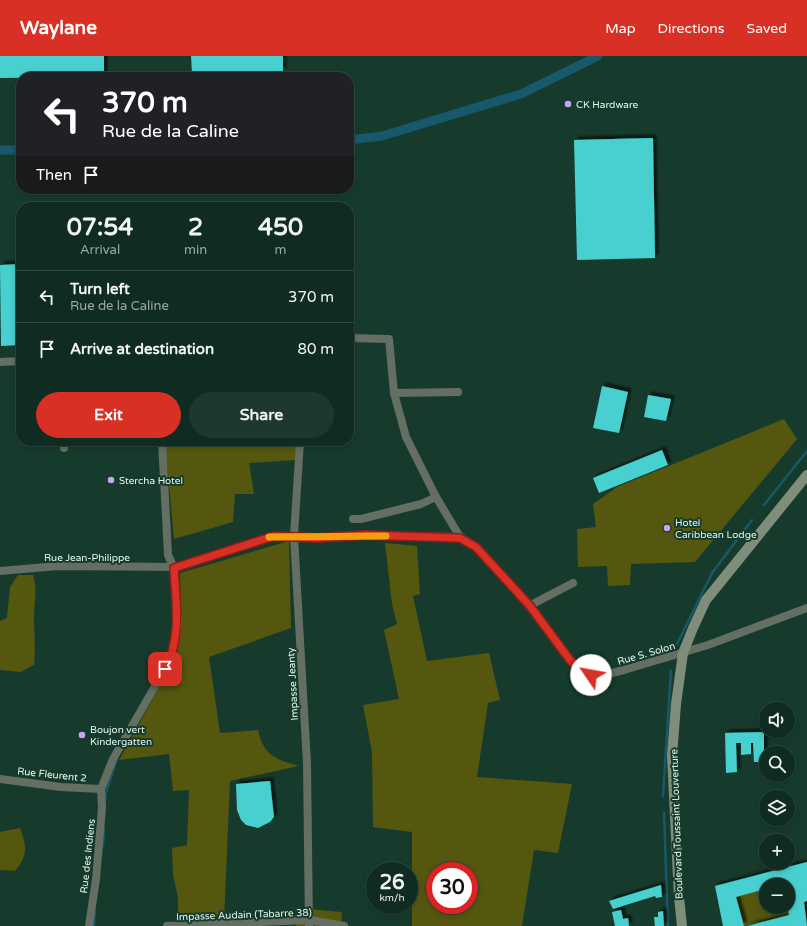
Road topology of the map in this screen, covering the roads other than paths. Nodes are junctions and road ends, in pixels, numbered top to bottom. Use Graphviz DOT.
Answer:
graph roads {
  1 [pos="354,338"];
  2 [pos="16,361"];
  3 [pos="0,362"];
  4 [pos="458,392"];
  5 [pos="394,393"];
  6 [pos="162,446"];
  7 [pos="300,446"];
  8 [pos="807,475"];
  9 [pos="436,497"];
  10 [pos="353,519"];
  11 [pos="294,536"];
  12 [pos="460,538"];
  13 [pos="174,568"];
  14 [pos="0,571"];
  15 [pos="573,583"];
  16 [pos="530,606"];
  17 [pos="807,608"];
  18 [pos="683,653"];
  19 [pos="0,779"];
  20 [pos="101,789"];
  21 [pos="309,923"];
  22 [pos="89,926"];
  23 [pos="168,926"];
  24 [pos="344,926"];
  25 [pos="682,926"];
  1 -- 5 [label="street"];
  2 -- 3 [label="street"];
  4 -- 5 [label="street"];
  5 -- 9 [label="street"];
  6 -- 13 [label="street"];
  7 -- 11 [label="street, Impasse Jeanty"];
  8 -- 18 [label="main road, Boulevard Toussaint Louverture"];
  9 -- 10 [label="street"];
  9 -- 12 [label="street"];
  11 -- 12 [label="street, Rue Jean-Philippe"];
  11 -- 13 [label="street, Rue Jean-Philippe"];
  11 -- 21 [label="street, Impasse Jeanty"];
  12 -- 16 [label="street"];
  13 -- 14 [label="street, Rue Jean-Philippe"];
  13 -- 20 [label="street"];
  15 -- 16 [label="street"];
  16 -- 18 [label="street, Rue S. Solon"];
  17 -- 18 [label="street, Rue S. Solon"];
  18 -- 25 [label="main road, Boulevard Toussaint Louverture"];
  19 -- 20 [label="street, Rue Fleurent 2"];
  20 -- 22 [label="street, Rue des Indiens"];
  21 -- 23 [label="street, Impasse Audain (Tabarre 38)"];
  21 -- 24 [label="street, Impasse Audain (Tabarre 38)"];
}
